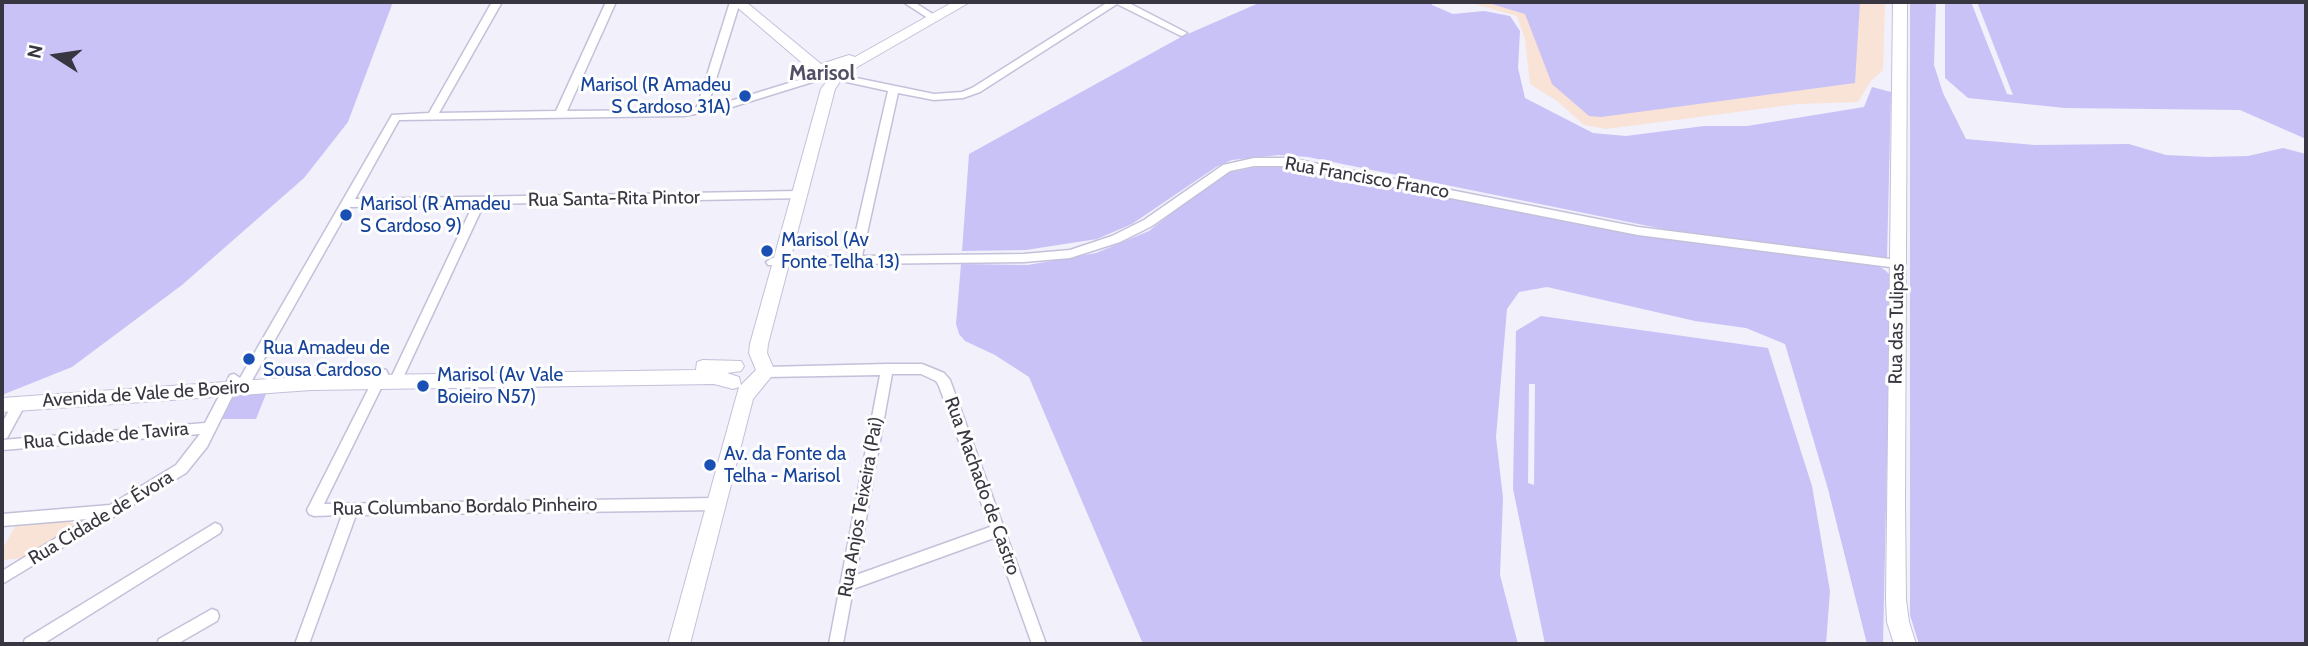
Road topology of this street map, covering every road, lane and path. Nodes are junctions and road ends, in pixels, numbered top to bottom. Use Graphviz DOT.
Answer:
graph roads {
  1 [pos="497,2"];
  2 [pos="611,2"];
  3 [pos="736,2"];
  4 [pos="908,2"];
  5 [pos="949,2"];
  6 [pos="963,2"];
  7 [pos="1114,2"];
  8 [pos="1120,2"];
  9 [pos="1900,2"];
  10 [pos="931,16"];
  11 [pos="1182,33"];
  12 [pos="827,75"];
  13 [pos="894,89"];
  14 [pos="701,111"];
  15 [pos="560,115"];
  16 [pos="432,117"];
  17 [pos="794,195"];
  18 [pos="480,201"];
  19 [pos="345,203"];
  20 [pos="855,260"];
  21 [pos="776,261"];
  22 [pos="1898,264"];
  23 [pos="887,369"];
  24 [pos="746,374"];
  25 [pos="389,378"];
  26 [pos="237,383"];
  27 [pos="10,405"];
  28 [pos="210,428"];
  29 [pos="2,434"];
  30 [pos="2,445"];
  31 [pos="711,504"];
  32 [pos="351,509"];
  33 [pos="116,511"];
  34 [pos="2,520"];
  35 [pos="215,529"];
  36 [pos="999,530"];
  37 [pos="2,578"];
  38 [pos="847,585"];
  39 [pos="212,616"];
  40 [pos="30,644"];
  41 [pos="164,644"];
  42 [pos="302,644"];
  43 [pos="667,644"];
  44 [pos="679,644"];
  45 [pos="836,644"];
  46 [pos="1039,644"];
  47 [pos="1905,644"];
  1 -- 16 [label="street"];
  2 -- 15 [label="street"];
  3 -- 12 [label="street"];
  3 -- 14 [label="street"];
  4 -- 10 [label="street"];
  5 -- 10 [label="street"];
  6 -- 10 [label="street"];
  7 -- 13 [label="street"];
  8 -- 11 [label="street"];
  9 -- 22 [label="street, Rua das Tulipas"];
  10 -- 12 [label="street"];
  12 -- 13 [label="street"];
  12 -- 14 [label="street"];
  12 -- 17 [label="street"];
  13 -- 20 [label="street"];
  14 -- 15 [label="street"];
  15 -- 16 [label="street"];
  16 -- 19 [label="street"];
  17 -- 18 [label="street, Rua Santa-Rita Pintor"];
  17 -- 21 [label="street"];
  18 -- 19 [label="street, Rua Santa-Rita Pintor"];
  18 -- 25 [label="street"];
  19 -- 26 [label="street"];
  20 -- 21 [label="street, Rua Francisco Franco"];
  20 -- 22 [label="street, Rua Francisco Franco"];
  21 -- 24 [label="street"];
  22 -- 47 [label="street, Rua das Tulipas"];
  23 -- 24 [label="street, Rua Machado de Castro"];
  23 -- 36 [label="street, Rua Machado de Castro"];
  23 -- 38 [label="street, Rua Anjos Teixeira (Pai)"];
  24 -- 25 [label="street, Avenida de Vale de Boeiro"];
  24 -- 31 [label="street"];
  25 -- 26 [label="street, Avenida de Vale de Boeiro"];
  25 -- 32 [label="street, Rua Columbano Bordalo Pinheiro"];
  26 -- 27 [label="street, Avenida de Vale de Boeiro"];
  26 -- 28 [label="street, Rua Cidade de Évora"];
  27 -- 29 [label="street"];
  28 -- 30 [label="street, Rua Cidade de Tavira"];
  28 -- 33 [label="street, Rua Cidade de Évora"];
  31 -- 32 [label="street, Rua Columbano Bordalo Pinheiro"];
  31 -- 43 [label="street"];
  31 -- 44 [label="street"];
  32 -- 42 [label="street"];
  33 -- 34 [label="street"];
  33 -- 37 [label="street, Rua Cidade de Évora"];
  35 -- 40 [label="street"];
  36 -- 38 [label="street"];
  36 -- 46 [label="street, Rua Machado de Castro"];
  38 -- 45 [label="street, Rua Anjos Teixeira (Pai)"];
  39 -- 41 [label="street"];
}
